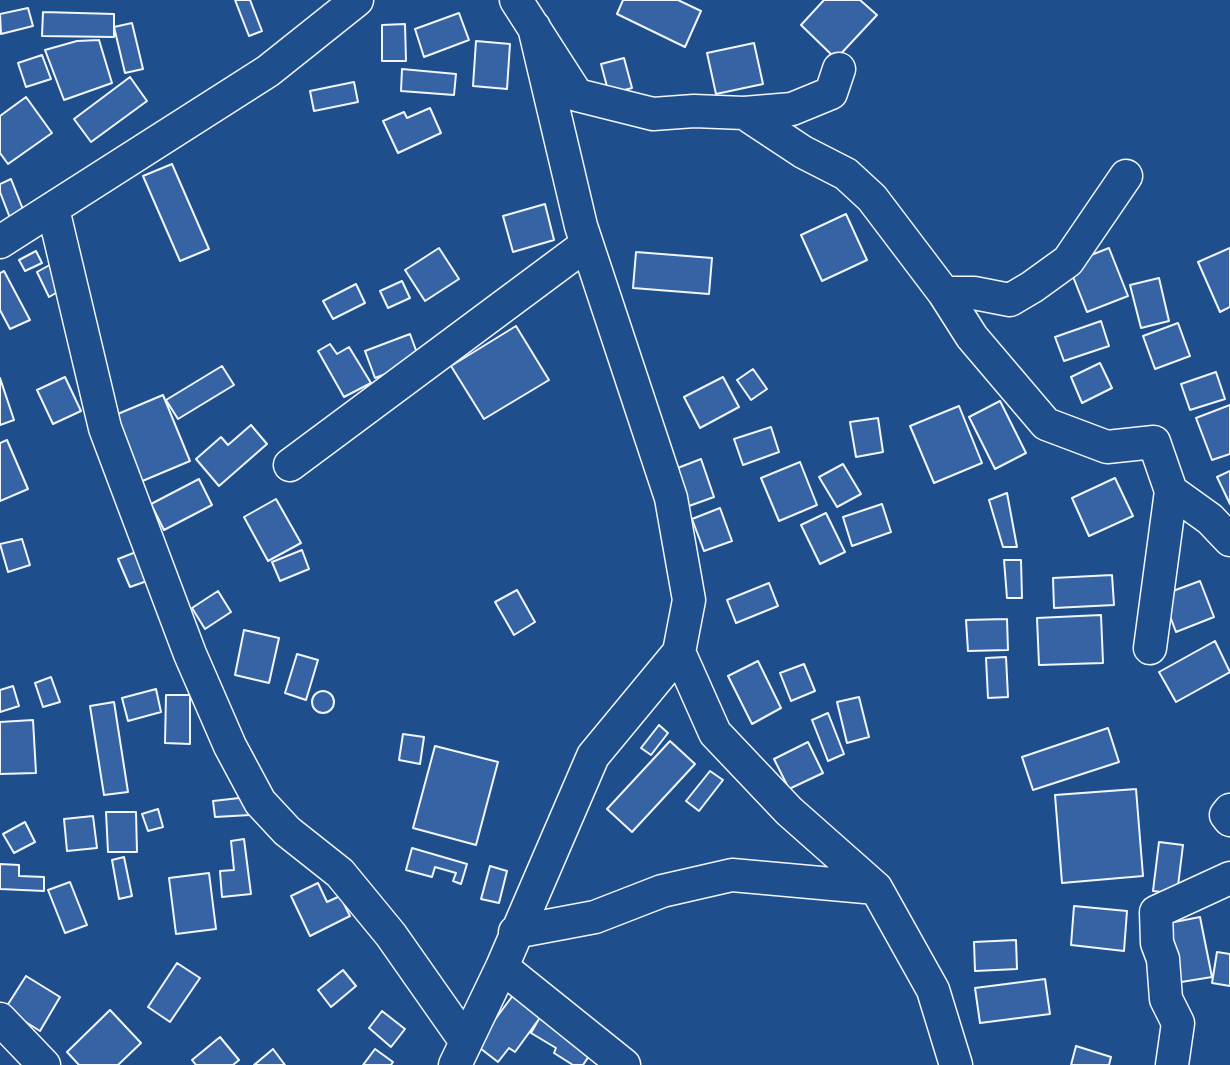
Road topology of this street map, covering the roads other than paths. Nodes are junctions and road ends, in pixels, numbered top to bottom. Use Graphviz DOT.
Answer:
graph roads {
  1 [pos="357,0"];
  2 [pos="516,0"];
  3 [pos="534,27"];
  4 [pos="839,69"];
  5 [pos="744,113"];
  6 [pos="1126,176"];
  7 [pos="53,209"];
  8 [pos="0,242"];
  9 [pos="587,244"];
  10 [pos="944,293"];
  11 [pos="290,465"];
  12 [pos="1171,491"];
  13 [pos="1230,540"];
  14 [pos="1150,648"];
  15 [pos="680,652"];
  16 [pos="1230,810"];
  17 [pos="1230,820"];
  18 [pos="1230,878"];
  19 [pos="876,888"];
  20 [pos="515,932"];
  21 [pos="502,967"];
  22 [pos="0,1019"];
  23 [pos="944,1023"];
  24 [pos="460,1053"];
  25 [pos="44,1065"];
  26 [pos="624,1065"];
  27 [pos="932,1065"];
  28 [pos="956,1065"];
  29 [pos="1172,1065"];
  1 -- 7 [label="street"];
  2 -- 3 [label="street"];
  3 -- 5 [label="street"];
  3 -- 9 [label="street"];
  4 -- 5 [label="street"];
  5 -- 10 [label="street"];
  6 -- 10 [label="street"];
  7 -- 8 [label="street"];
  7 -- 24 [label="street"];
  9 -- 11 [label="street"];
  9 -- 15 [label="street"];
  10 -- 12 [label="street"];
  12 -- 13 [label="street"];
  12 -- 14 [label="street"];
  15 -- 19 [label="street"];
  15 -- 20 [label="street"];
  16 -- 17 [label="street"];
  18 -- 29 [label="street"];
  19 -- 20 [label="street"];
  19 -- 23 [label="street"];
  20 -- 21 [label="street"];
  21 -- 24 [label="street"];
  21 -- 26 [label="street"];
  22 -- 25 [label="street"];
  23 -- 27 [label="street"];
  23 -- 28 [label="street"];
}
